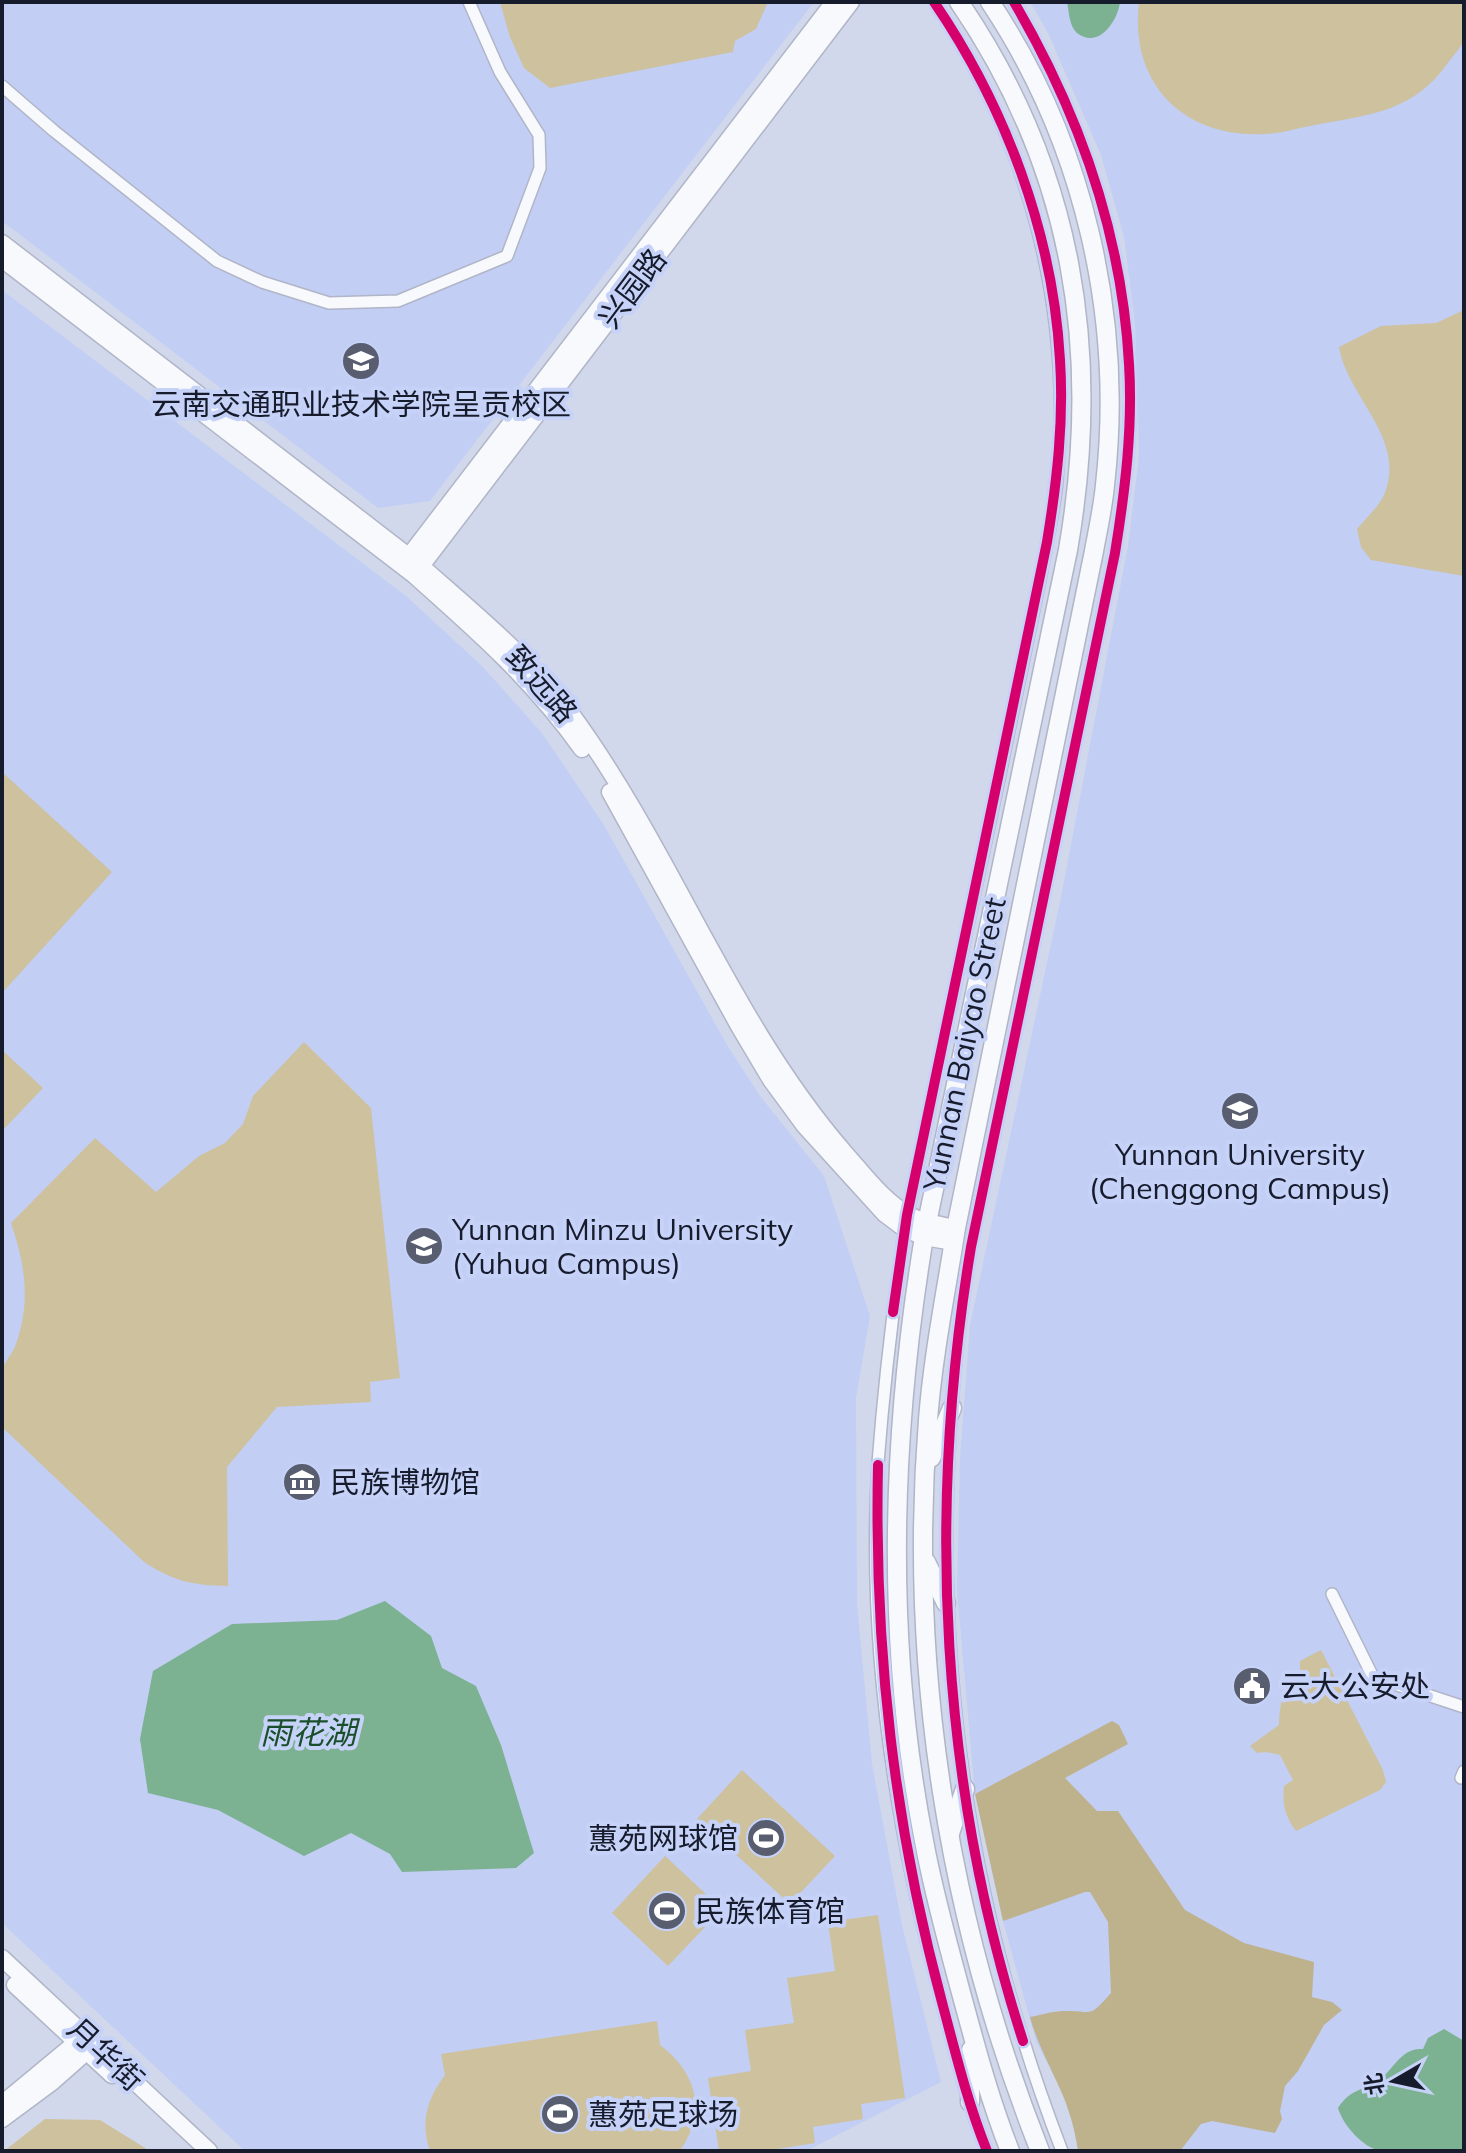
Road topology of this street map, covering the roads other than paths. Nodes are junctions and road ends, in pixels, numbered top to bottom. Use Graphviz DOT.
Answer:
graph roads {
  1 [pos="469,2"];
  2 [pos="834,2"];
  3 [pos="851,2"];
  4 [pos="934,2"];
  5 [pos="959,2"];
  6 [pos="990,2"];
  7 [pos="1014,2"];
  8 [pos="2,86"];
  9 [pos="2,243"];
  10 [pos="2,259"];
  11 [pos="412,566"];
  12 [pos="942,1146"];
  13 [pos="971,1152"];
  14 [pos="906,1222"];
  15 [pos="926,1230"];
  16 [pos="955,1235"];
  17 [pos="914,1297"];
  18 [pos="943,1304"];
  19 [pos="952,1408"];
  20 [pos="925,1471"];
  21 [pos="923,1556"];
  22 [pos="1332,1594"];
  23 [pos="946,1603"];
  24 [pos="1464,1707"];
  25 [pos="965,1789"];
  26 [pos="949,1836"];
  27 [pos="2,1958"];
  28 [pos="2,1973"];
  29 [pos="972,2031"];
  30 [pos="86,2044"];
  31 [pos="970,2102"];
  32 [pos="2,2104"];
  33 [pos="2,2119"];
  34 [pos="193,2151"];
  35 [pos="209,2151"];
  36 [pos="987,2151"];
  37 [pos="1010,2151"];
  38 [pos="1040,2151"];
  39 [pos="1062,2151"];
  1 -- 8 [label="street"];
  2 -- 11 [label="main road, 兴园路"];
  3 -- 11 [label="main road, 兴园路"];
  4 -- 14 [label="street"];
  5 -- 12 [label="main road, Yunnan Baiyao Street"];
  6 -- 13 [label="main road, Yunnan Baiyao Street"];
  7 -- 19 [label="street"];
  9 -- 11 [label="main road, 致远路"];
  10 -- 11 [label="main road, 致远路"];
  11 -- 14 [label="main road, 致远路"];
  12 -- 13 [label="main road"];
  12 -- 15 [label="main road, Yunnan Baiyao Street"];
  13 -- 16 [label="main road, Yunnan Baiyao Street"];
  14 -- 15 [label="main road, 致远路"];
  14 -- 31 [label="street"];
  15 -- 16 [label="main road, 致远路"];
  15 -- 17 [label="main road, Yunnan Baiyao Street"];
  16 -- 18 [label="main road, Yunnan Baiyao Street"];
  17 -- 18 [label="main road"];
  17 -- 29 [label="main road, Yunnan Baiyao Street"];
  18 -- 20 [label="main road, Yunnan Baiyao Street"];
  19 -- 20 [label="main road"];
  19 -- 23 [label="street"];
  20 -- 21 [label="main road, Yunnan Baiyao Street"];
  21 -- 23 [label="main road"];
  21 -- 26 [label="main road, Yunnan Baiyao Street"];
  22 -- 24 [label="street"];
  23 -- 25 [label="street"];
  25 -- 26 [label="main road"];
  25 -- 39 [label="street"];
  26 -- 38 [label="main road, Yunnan Baiyao Street"];
  27 -- 30 [label="main road, 月华街"];
  28 -- 30 [label="main road, 月华街"];
  29 -- 31 [label="main road"];
  29 -- 37 [label="main road, Yunnan Baiyao Street"];
  30 -- 32 [label="main road"];
  30 -- 33 [label="main road"];
  30 -- 34 [label="main road, 月华街"];
  30 -- 35 [label="main road, 月华街"];
  31 -- 36 [label="street"];
}
